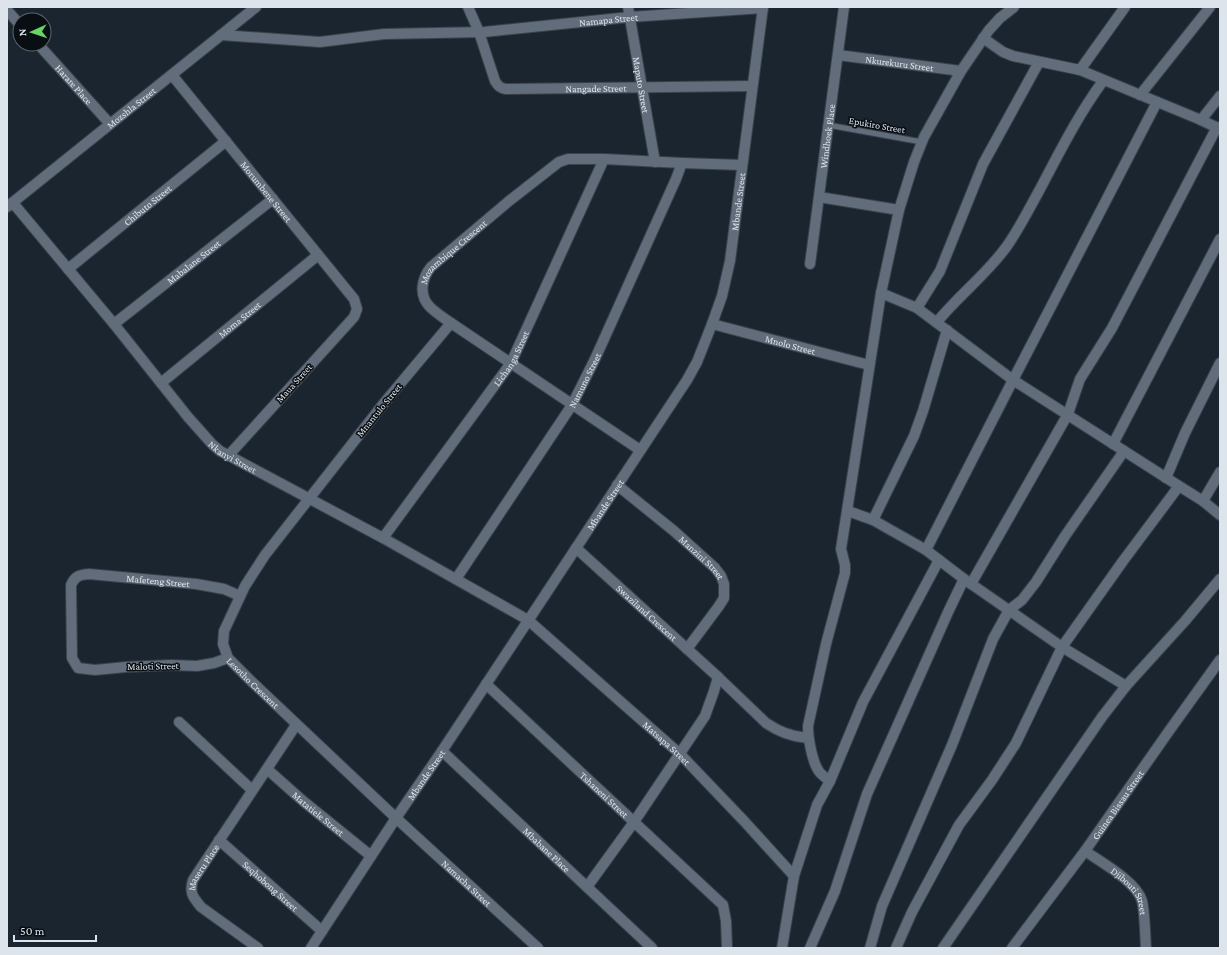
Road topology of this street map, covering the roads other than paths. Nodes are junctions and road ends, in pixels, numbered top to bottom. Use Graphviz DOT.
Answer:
graph roads {
  1 [pos="256,7"];
  2 [pos="468,7"];
  3 [pos="628,7"];
  4 [pos="763,7"];
  5 [pos="844,7"];
  6 [pos="1014,7"];
  7 [pos="1125,7"];
  8 [pos="1210,7"];
  9 [pos="630,17"];
  10 [pos="479,32"];
  11 [pos="221,35"];
  12 [pos="983,38"];
  13 [pos="45,52"];
  14 [pos="838,55"];
  15 [pos="1039,62"];
  16 [pos="1080,70"];
  17 [pos="961,71"];
  18 [pos="172,75"];
  19 [pos="1103,81"];
  20 [pos="642,86"];
  21 [pos="752,86"];
  22 [pos="1140,95"];
  23 [pos="1220,96"];
  24 [pos="1157,102"];
  25 [pos="1201,120"];
  26 [pos="110,124"];
  27 [pos="828,125"];
  28 [pos="1218,128"];
  29 [pos="226,141"];
  30 [pos="922,142"];
  31 [pos="604,159"];
  32 [pos="655,162"];
  33 [pos="682,163"];
  34 [pos="742,165"];
  35 [pos="819,197"];
  36 [pos="273,199"];
  37 [pos="10,205"];
  38 [pos="899,210"];
  39 [pos="1220,239"];
  40 [pos="318,255"];
  41 [pos="810,264"];
  42 [pos="68,269"];
  43 [pos="881,292"];
  44 [pos="917,308"];
  45 [pos="357,309"];
  46 [pos="937,322"];
  47 [pos="451,323"];
  48 [pos="114,324"];
  49 [pos="712,324"];
  50 [pos="947,330"];
  51 [pos="511,363"];
  52 [pos="1220,363"];
  53 [pos="869,365"];
  54 [pos="1013,380"];
  55 [pos="161,383"];
  56 [pos="572,405"];
  57 [pos="1068,414"];
  58 [pos="1114,444"];
  59 [pos="640,450"];
  60 [pos="1124,451"];
  61 [pos="228,456"];
  62 [pos="1220,472"];
  63 [pos="1166,478"];
  64 [pos="617,484"];
  65 [pos="1179,486"];
  66 [pos="309,499"];
  67 [pos="1203,502"];
  68 [pos="848,511"];
  69 [pos="1220,515"];
  70 [pos="873,520"];
  71 [pos="383,538"];
  72 [pos="576,548"];
  73 [pos="926,550"];
  74 [pos="939,560"];
  75 [pos="456,579"];
  76 [pos="1220,579"];
  77 [pos="967,582"];
  78 [pos="240,596"];
  79 [pos="1009,610"];
  80 [pos="528,620"];
  81 [pos="1062,647"];
  82 [pos="687,649"];
  83 [pos="228,658"];
  84 [pos="1220,660"];
  85 [pos="78,668"];
  86 [pos="718,677"];
  87 [pos="486,684"];
  88 [pos="1126,686"];
  89 [pos="179,722"];
  90 [pos="296,725"];
  91 [pos="808,738"];
  92 [pos="442,751"];
  93 [pos="680,754"];
  94 [pos="267,769"];
  95 [pos="830,782"];
  96 [pos="252,790"];
  97 [pos="396,818"];
  98 [pos="634,822"];
  99 [pos="219,840"];
  100 [pos="1085,851"];
  101 [pos="371,856"];
  102 [pos="794,876"];
  103 [pos="587,887"];
  104 [pos="322,931"];
  105 [pos="258,948"];
  106 [pos="311,948"];
  107 [pos="538,948"];
  108 [pos="652,948"];
  109 [pos="727,948"];
  110 [pos="782,948"];
  111 [pos="810,948"];
  112 [pos="870,948"];
  113 [pos="896,948"];
  114 [pos="943,948"];
  115 [pos="1012,948"];
  116 [pos="1146,948"];
  1 -- 11 [label="street, Mozshla Street"];
  2 -- 10 [label="street, Nangade Street"];
  3 -- 9 [label="street, Maputo Street"];
  4 -- 9 [label="street, Namapa Street"];
  4 -- 21 [label="street, Mbande Street"];
  5 -- 14 [label="street, Windhoek Place"];
  6 -- 12 [label="street"];
  7 -- 16 [label="street"];
  8 -- 22 [label="street"];
  9 -- 10 [label="street, Namapa Street"];
  9 -- 20 [label="street, Maputo Street"];
  10 -- 11 [label="street, Namapa Street"];
  10 -- 20 [label="street, Nangade Street"];
  11 -- 18 [label="street, Mozshla Street"];
  12 -- 15 [label="street"];
  12 -- 17 [label="street"];
  13 -- 26 [label="street, Harare Place"];
  14 -- 17 [label="street, Nkurekuru Street"];
  14 -- 27 [label="street, Windhoek Place"];
  15 -- 16 [label="street"];
  15 -- 44 [label="street"];
  16 -- 19 [label="street"];
  17 -- 30 [label="street"];
  18 -- 26 [label="street, Mozshla Street"];
  18 -- 29 [label="street, Morumbene Street"];
  19 -- 22 [label="street"];
  19 -- 46 [label="street"];
  20 -- 21 [label="street, Nangade Street"];
  20 -- 32 [label="street, Maputo Street"];
  21 -- 34 [label="street, Mbande Street"];
  22 -- 24 [label="street"];
  23 -- 25 [label="street"];
  24 -- 25 [label="street"];
  24 -- 54 [label="street"];
  25 -- 28 [label="street"];
  26 -- 37 [label="street, Mozshla Street"];
  27 -- 30 [label="lane, Epukiro Street"];
  27 -- 35 [label="street, Windhoek Place"];
  28 -- 57 [label="street"];
  29 -- 36 [label="street, Morumbene Street"];
  29 -- 42 [label="street, Chibuto Street"];
  30 -- 38 [label="street"];
  31 -- 32 [label="street, Mozambique Crescent"];
  31 -- 47 [label="street, Mozambique Crescent"];
  31 -- 51 [label="street, Lichanga Street"];
  32 -- 33 [label="street, Mozambique Crescent"];
  33 -- 34 [label="street, Mozambique Crescent"];
  33 -- 56 [label="street, Namuno Street"];
  34 -- 49 [label="street, Mbande Street"];
  35 -- 38 [label="street"];
  35 -- 41 [label="street, Windhoek Place"];
  36 -- 40 [label="street, Morumbene Street"];
  36 -- 48 [label="street, Mabalane Street"];
  37 -- 42 [label="street, Nkanyi Street"];
  38 -- 43 [label="street"];
  39 -- 58 [label="street"];
  40 -- 45 [label="street, Morumbene Street"];
  40 -- 55 [label="street, Moma Street"];
  42 -- 48 [label="street, Nkanyi Street"];
  43 -- 44 [label="street"];
  43 -- 53 [label="street"];
  44 -- 46 [label="street"];
  45 -- 61 [label="street, Maua Street"];
  46 -- 50 [label="street"];
  47 -- 51 [label="street, Mozambique Crescent"];
  47 -- 66 [label="street, Mnantulo Street"];
  48 -- 55 [label="street, Nkanyi Street"];
  49 -- 53 [label="street, Mnolo Street"];
  49 -- 59 [label="street, Mbande Street"];
  50 -- 54 [label="street"];
  50 -- 70 [label="street"];
  51 -- 56 [label="street, Mozambique Crescent"];
  51 -- 71 [label="street, Lichanga Street"];
  52 -- 63 [label="street"];
  53 -- 68 [label="street"];
  54 -- 57 [label="street"];
  54 -- 73 [label="street"];
  55 -- 61 [label="street, Nkanyi Street"];
  56 -- 59 [label="street, Mozambique Crescent"];
  56 -- 75 [label="street, Namuno Street"];
  57 -- 58 [label="street"];
  57 -- 77 [label="street"];
  58 -- 60 [label="street"];
  59 -- 64 [label="street, Mbande Street"];
  60 -- 63 [label="street"];
  60 -- 79 [label="street"];
  61 -- 66 [label="street, Nkanyi Street"];
  62 -- 67 [label="street"];
  63 -- 65 [label="street"];
  64 -- 72 [label="street, Mbande Street"];
  64 -- 82 [label="street, Manzini Street"];
  65 -- 67 [label="street"];
  65 -- 81 [label="street"];
  66 -- 71 [label="street, Nkanyi Street"];
  66 -- 78 [label="street, Lesotho Crescent"];
  67 -- 69 [label="street"];
  68 -- 70 [label="street"];
  68 -- 91 [label="street"];
  70 -- 73 [label="street"];
  71 -- 75 [label="street, Nkanyi Street"];
  72 -- 80 [label="street, Mbande Street"];
  72 -- 82 [label="street, Swaziland Crescent"];
  73 -- 74 [label="street"];
  74 -- 77 [label="street"];
  74 -- 95 [label="street"];
  75 -- 80 [label="street, Nkanyi Street"];
  76 -- 88 [label="street"];
  77 -- 79 [label="street"];
  77 -- 111 [label="street"];
  78 -- 83 [label="street, Lesotho Crescent"];
  78 -- 85 [label="street, Mafeteng Street"];
  79 -- 81 [label="street"];
  79 -- 112 [label="street"];
  80 -- 87 [label="street, Mbande Street"];
  80 -- 93 [label="street, Matsapa Street"];
  81 -- 88 [label="street"];
  81 -- 113 [label="street"];
  82 -- 86 [label="street, Swaziland Crescent"];
  83 -- 85 [label="street, Maloti Street"];
  83 -- 90 [label="street, Lesotho Crescent"];
  84 -- 100 [label="street, Guinea Bissau Street"];
  86 -- 91 [label="street, Swaziland Crescent"];
  86 -- 93 [label="street"];
  87 -- 92 [label="street, Mbande Street"];
  87 -- 98 [label="street, Tshaneni Street"];
  88 -- 114 [label="street"];
  89 -- 96 [label="street"];
  90 -- 94 [label="street, Maseru Place"];
  90 -- 97 [label="street, Lesotho Crescent"];
  91 -- 95 [label="street"];
  92 -- 97 [label="street, Mbande Street"];
  92 -- 103 [label="street, Mbabane Place"];
  93 -- 98 [label="street"];
  93 -- 102 [label="street, Matsapa Street"];
  94 -- 96 [label="street, Maseru Place"];
  94 -- 101 [label="street, Matatiele Street"];
  95 -- 102 [label="street"];
  96 -- 99 [label="street, Maseru Place"];
  97 -- 101 [label="street, Mbande Street"];
  97 -- 107 [label="street, Namacha Street"];
  98 -- 103 [label="street"];
  98 -- 109 [label="street, Tshaneni Street"];
  99 -- 104 [label="street, Seqhobong Street"];
  99 -- 105 [label="street, Maseru Place"];
  100 -- 115 [label="street, Guinea Bissau Street"];
  100 -- 116 [label="street, Djibouti Street"];
  101 -- 104 [label="street, Mbande Street"];
  102 -- 110 [label="street"];
  103 -- 108 [label="street, Mbabane Place"];
  104 -- 106 [label="street, Mbande Street"];
}
